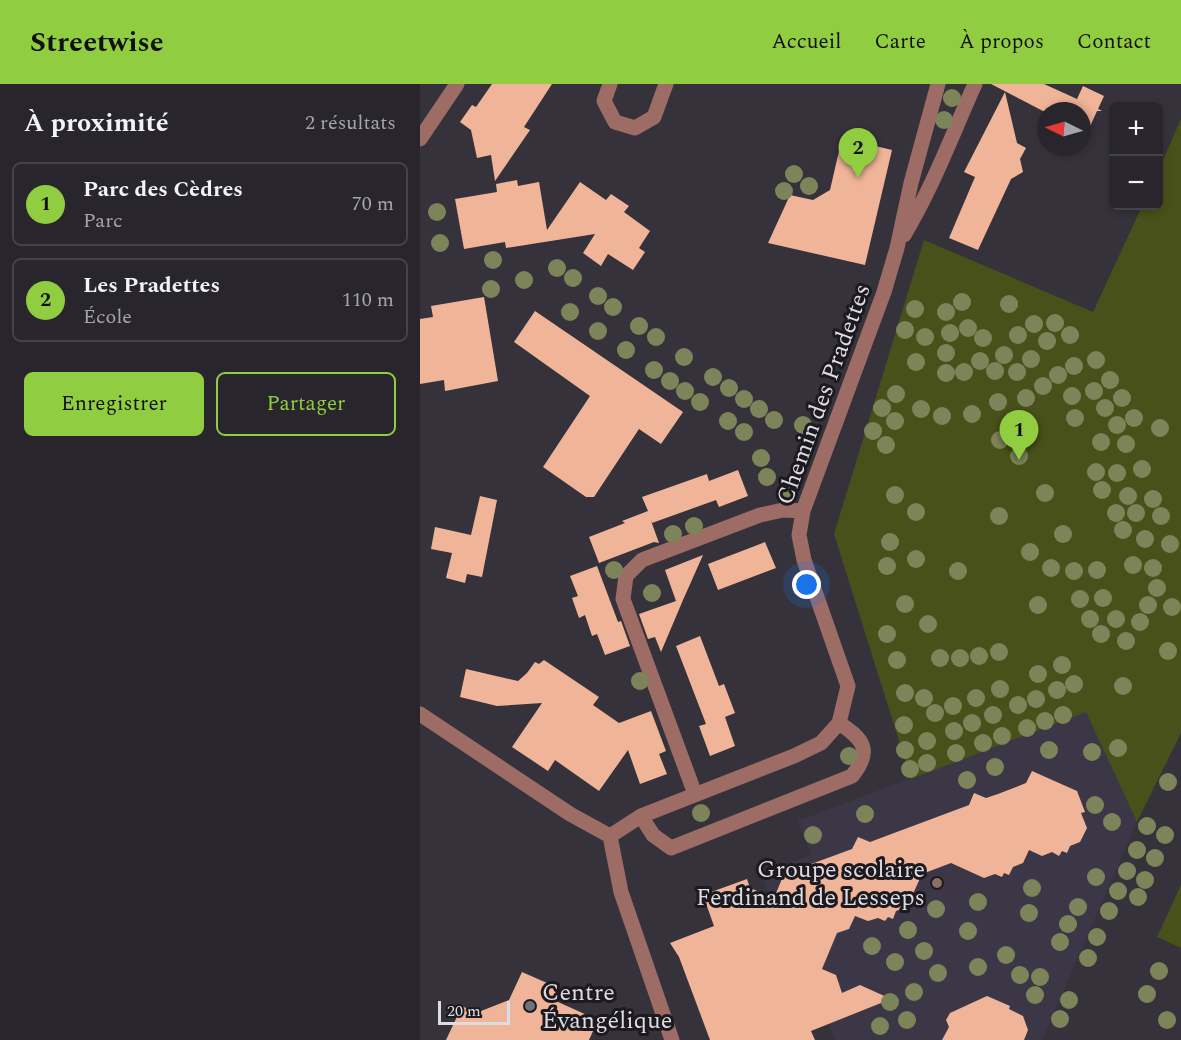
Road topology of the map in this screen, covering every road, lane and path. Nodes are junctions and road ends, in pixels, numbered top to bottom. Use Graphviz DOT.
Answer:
graph roads {
  1 [pos="457,84"];
  2 [pos="610,84"];
  3 [pos="666,84"];
  4 [pos="938,84"];
  5 [pos="975,84"];
  6 [pos="420,139"];
  7 [pos="897,248"];
  8 [pos="803,511"];
  9 [pos="420,714"];
  10 [pos="839,723"];
  11 [pos="695,794"];
  12 [pos="641,816"];
  13 [pos="610,836"];
  14 [pos="672,1040"];
  1 -- 6 [label="street"];
  2 -- 3 [label="street"];
  4 -- 7 [label="street, Chemin des Pradettes"];
  5 -- 7 [label="street, Chemin des Pradettes"];
  7 -- 8 [label="street, Chemin des Pradettes"];
  8 -- 10 [label="street, Chemin des Pradettes"];
  8 -- 11 [label="street"];
  9 -- 13 [label="street"];
  10 -- 11 [label="street, Chemin des Pradettes"];
  10 -- 12 [label="street"];
  11 -- 12 [label="street, Chemin des Pradettes"];
  12 -- 13 [label="street, Chemin des Pradettes"];
  13 -- 14 [label="street"];
}
